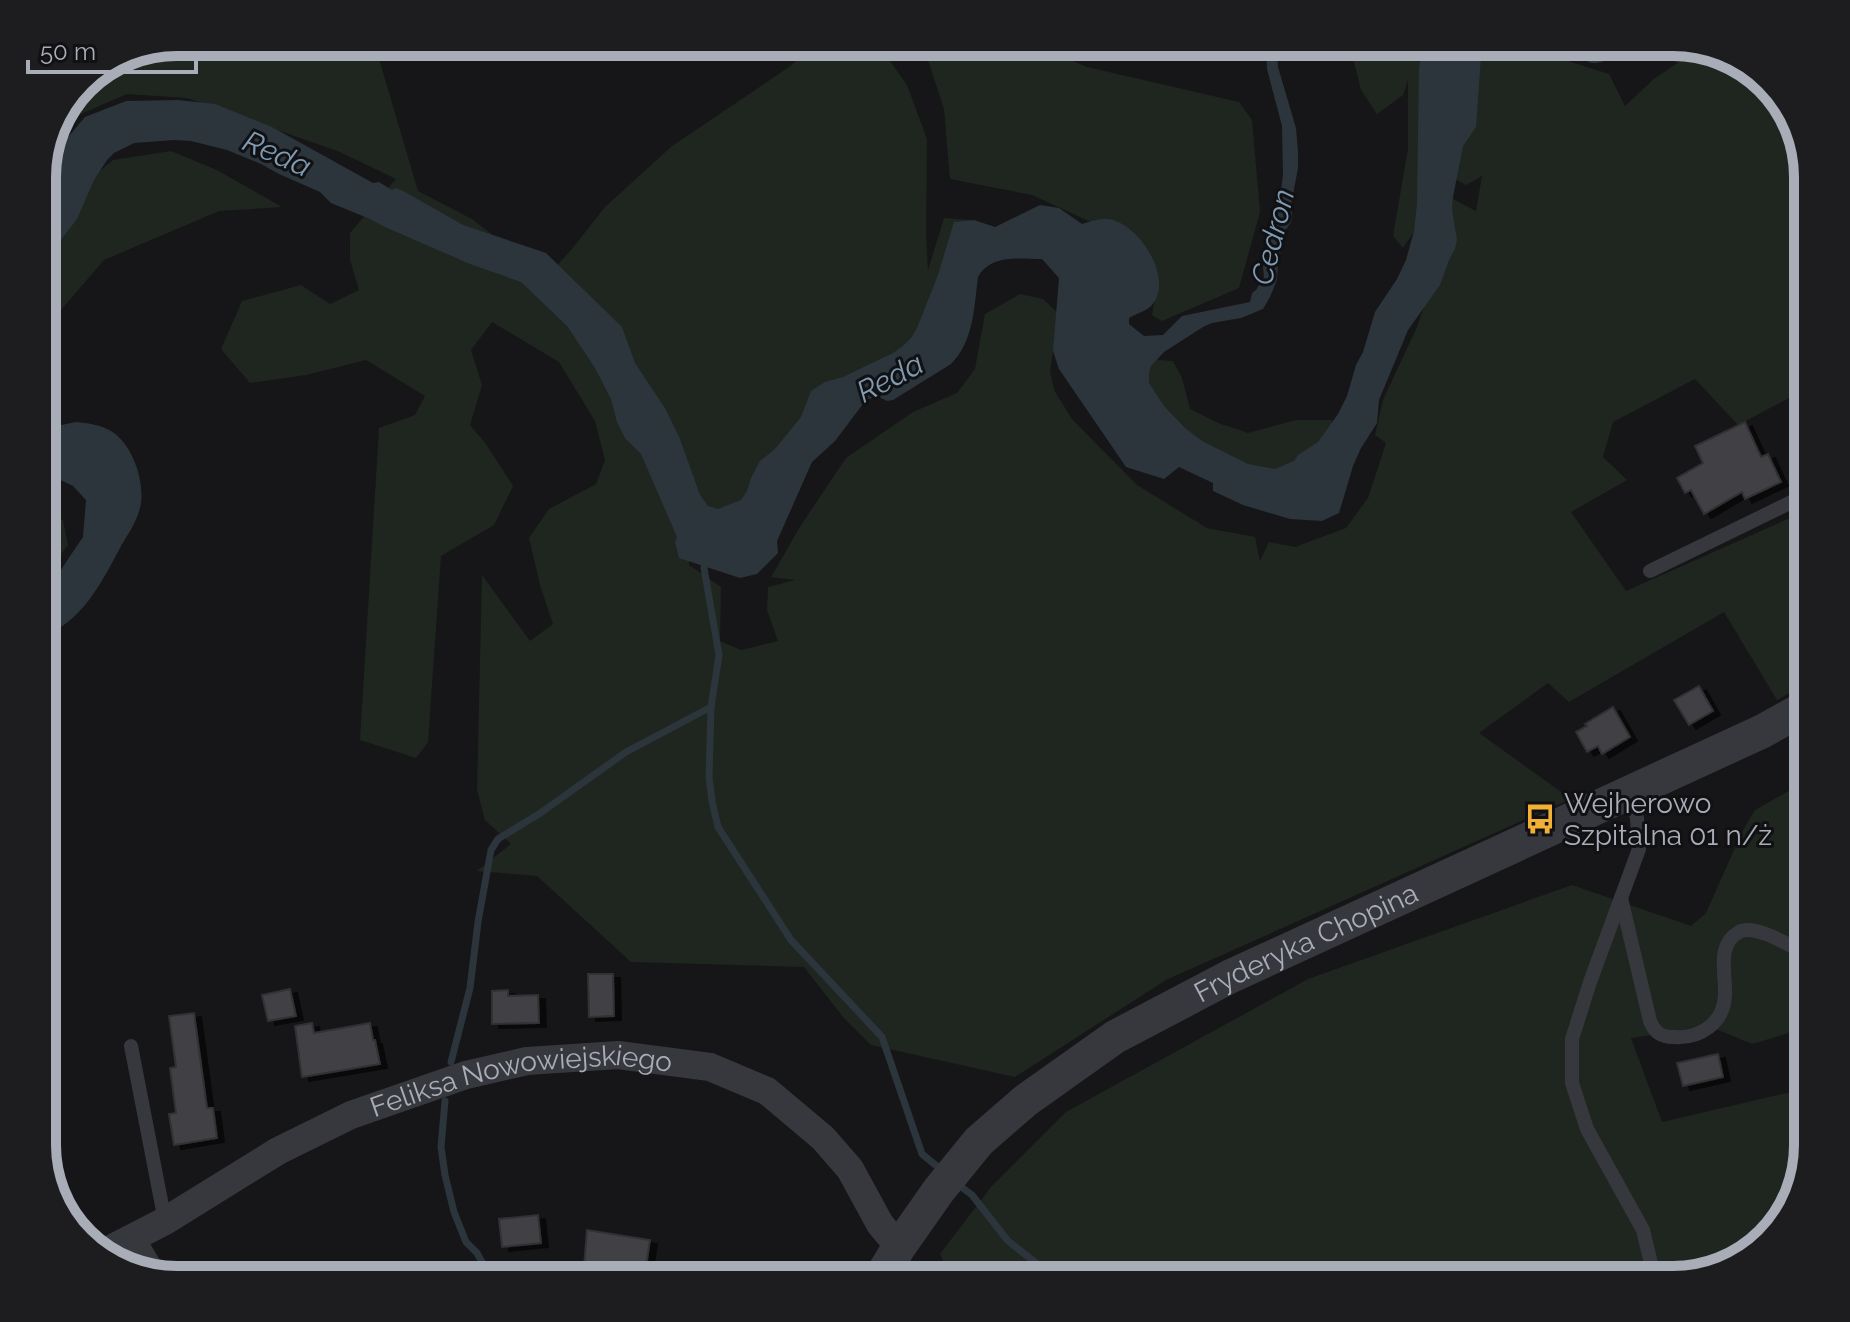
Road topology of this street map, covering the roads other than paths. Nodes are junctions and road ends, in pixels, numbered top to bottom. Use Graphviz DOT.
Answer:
graph roads {
  1 [pos="1794,501"];
  2 [pos="1650,571"];
  3 [pos="1794,714"];
  4 [pos="1630,793"];
  5 [pos="1621,898"];
  6 [pos="1794,948"];
  7 [pos="131,1046"];
  8 [pos="165,1221"];
  9 [pos="131,1239"];
  10 [pos="899,1247"];
  11 [pos="113,1248"];
  12 [pos="144,1262"];
  13 [pos="887,1266"];
  14 [pos="1652,1266"];
  1 -- 2 [label="lane"];
  3 -- 4 [label="street, Fryderyka Chopina"];
  4 -- 5 [label="lane"];
  4 -- 10 [label="street, Fryderyka Chopina"];
  5 -- 6 [label="lane"];
  5 -- 14 [label="lane"];
  7 -- 8 [label="lane"];
  8 -- 9 [label="street, Feliksa Nowowiejskiego"];
  8 -- 10 [label="street, Feliksa Nowowiejskiego"];
  9 -- 11 [label="street, Feliksa Nowowiejskiego"];
  9 -- 12 [label="street"];
  10 -- 13 [label="street, Fryderyka Chopina"];
}
